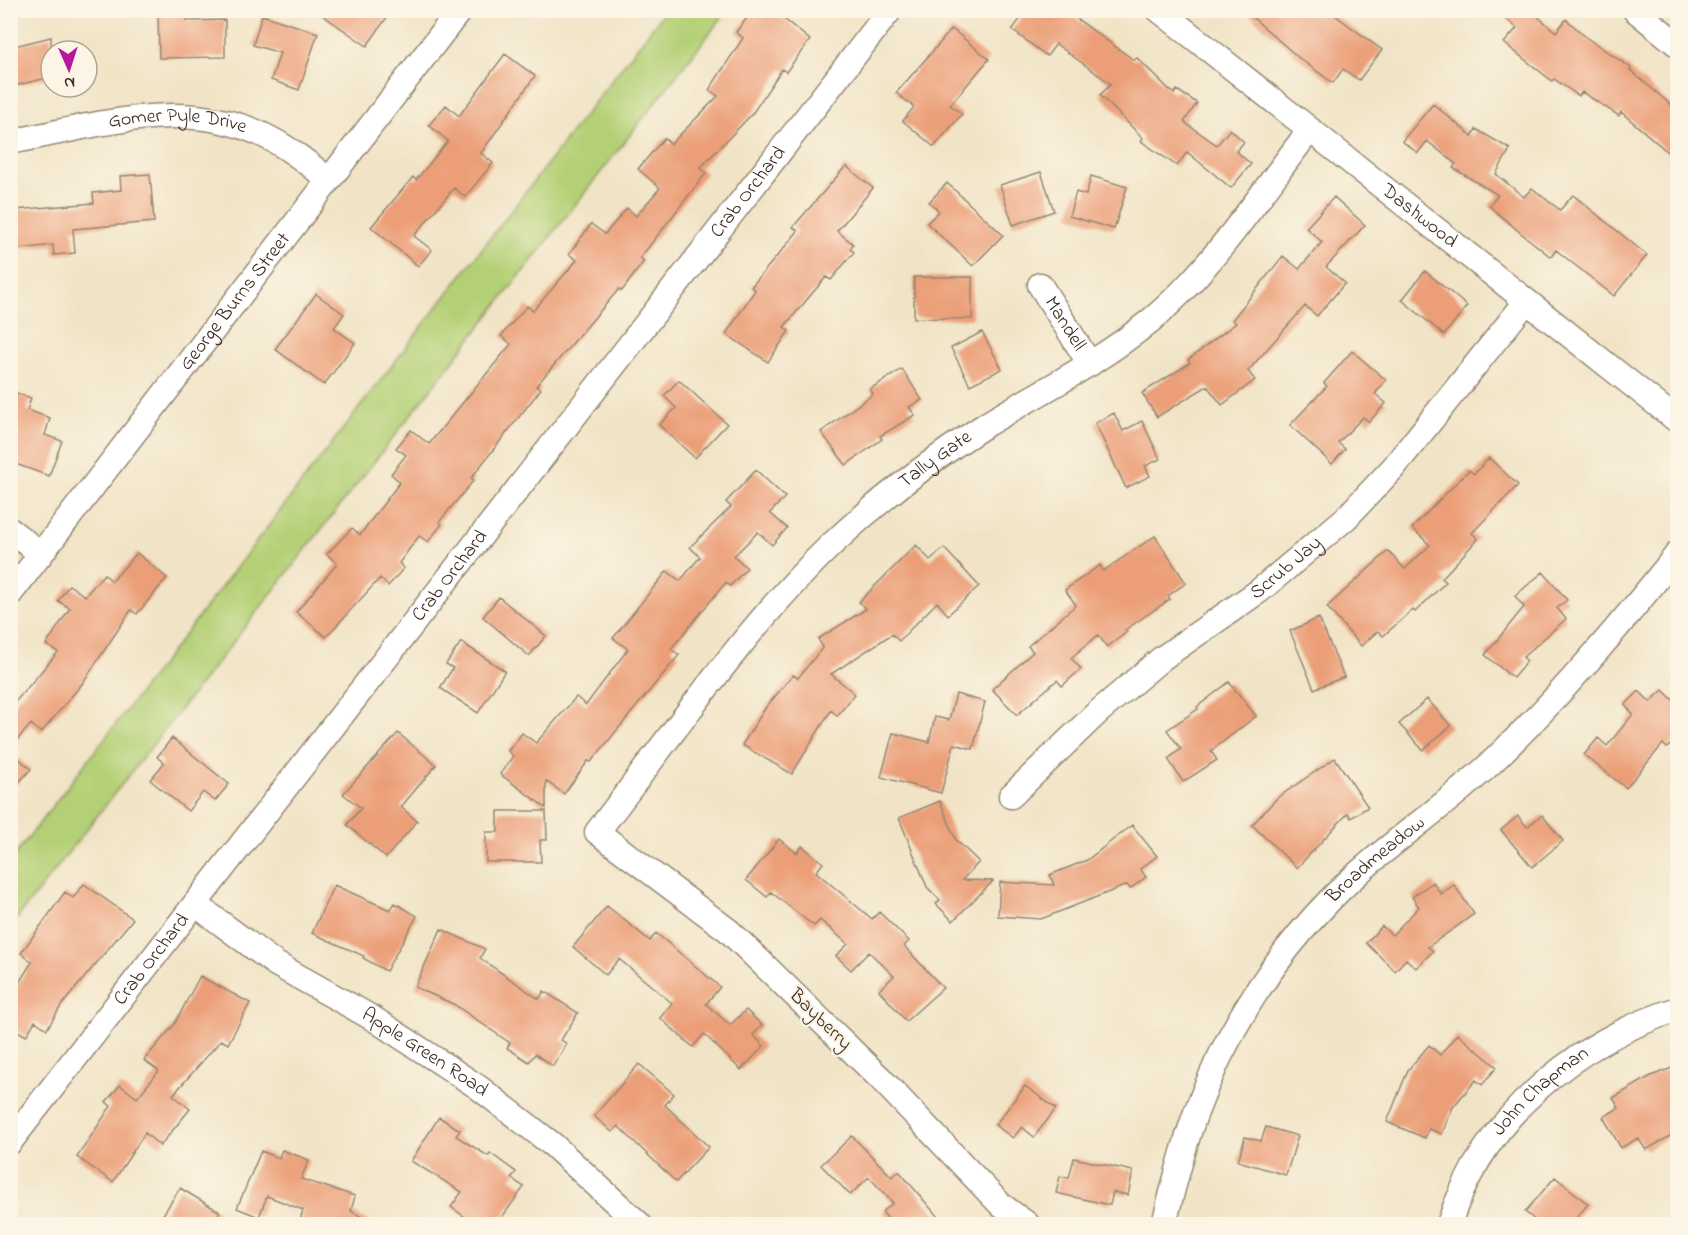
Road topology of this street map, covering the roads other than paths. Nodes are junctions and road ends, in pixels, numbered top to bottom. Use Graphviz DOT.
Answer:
graph roads {
  1 [pos="460,10"];
  2 [pos="890,10"];
  3 [pos="1159,10"];
  4 [pos="1635,10"];
  5 [pos="1676,42"];
  6 [pos="1309,132"];
  7 [pos="10,142"];
  8 [pos="329,180"];
  9 [pos="1040,285"];
  10 [pos="1526,302"];
  11 [pos="1090,364"];
  12 [pos="1677,421"];
  13 [pos="10,530"];
  14 [pos="1677,553"];
  15 [pos="41,554"];
  16 [pos="10,594"];
  17 [pos="1011,796"];
  18 [pos="597,832"];
  19 [pos="195,904"];
  20 [pos="1677,1009"];
  21 [pos="10,1142"];
  22 [pos="639,1224"];
  23 [pos="1027,1224"];
  24 [pos="1164,1224"];
  25 [pos="1449,1224"];
  1 -- 8 [label="street, George Burns Street"];
  2 -- 19 [label="street, Crab Orchard"];
  3 -- 6 [label="street, Dashwood"];
  4 -- 5 [label="street"];
  6 -- 10 [label="street, Dashwood"];
  6 -- 11 [label="street, Tally Gate"];
  7 -- 8 [label="street, Gomer Pyle Drive"];
  8 -- 15 [label="street, George Burns Street"];
  9 -- 11 [label="street, Mandell"];
  10 -- 12 [label="street, Dashwood"];
  10 -- 17 [label="street, Scrub Jay"];
  11 -- 18 [label="street, Tally Gate"];
  13 -- 15 [label="street"];
  14 -- 24 [label="street, Broadmeadow"];
  15 -- 16 [label="street, George Burns Street"];
  18 -- 23 [label="street, Bayberry"];
  19 -- 21 [label="street, Crab Orchard"];
  19 -- 22 [label="street, Apple Green Road"];
  20 -- 25 [label="street, John Chapman"];
}
